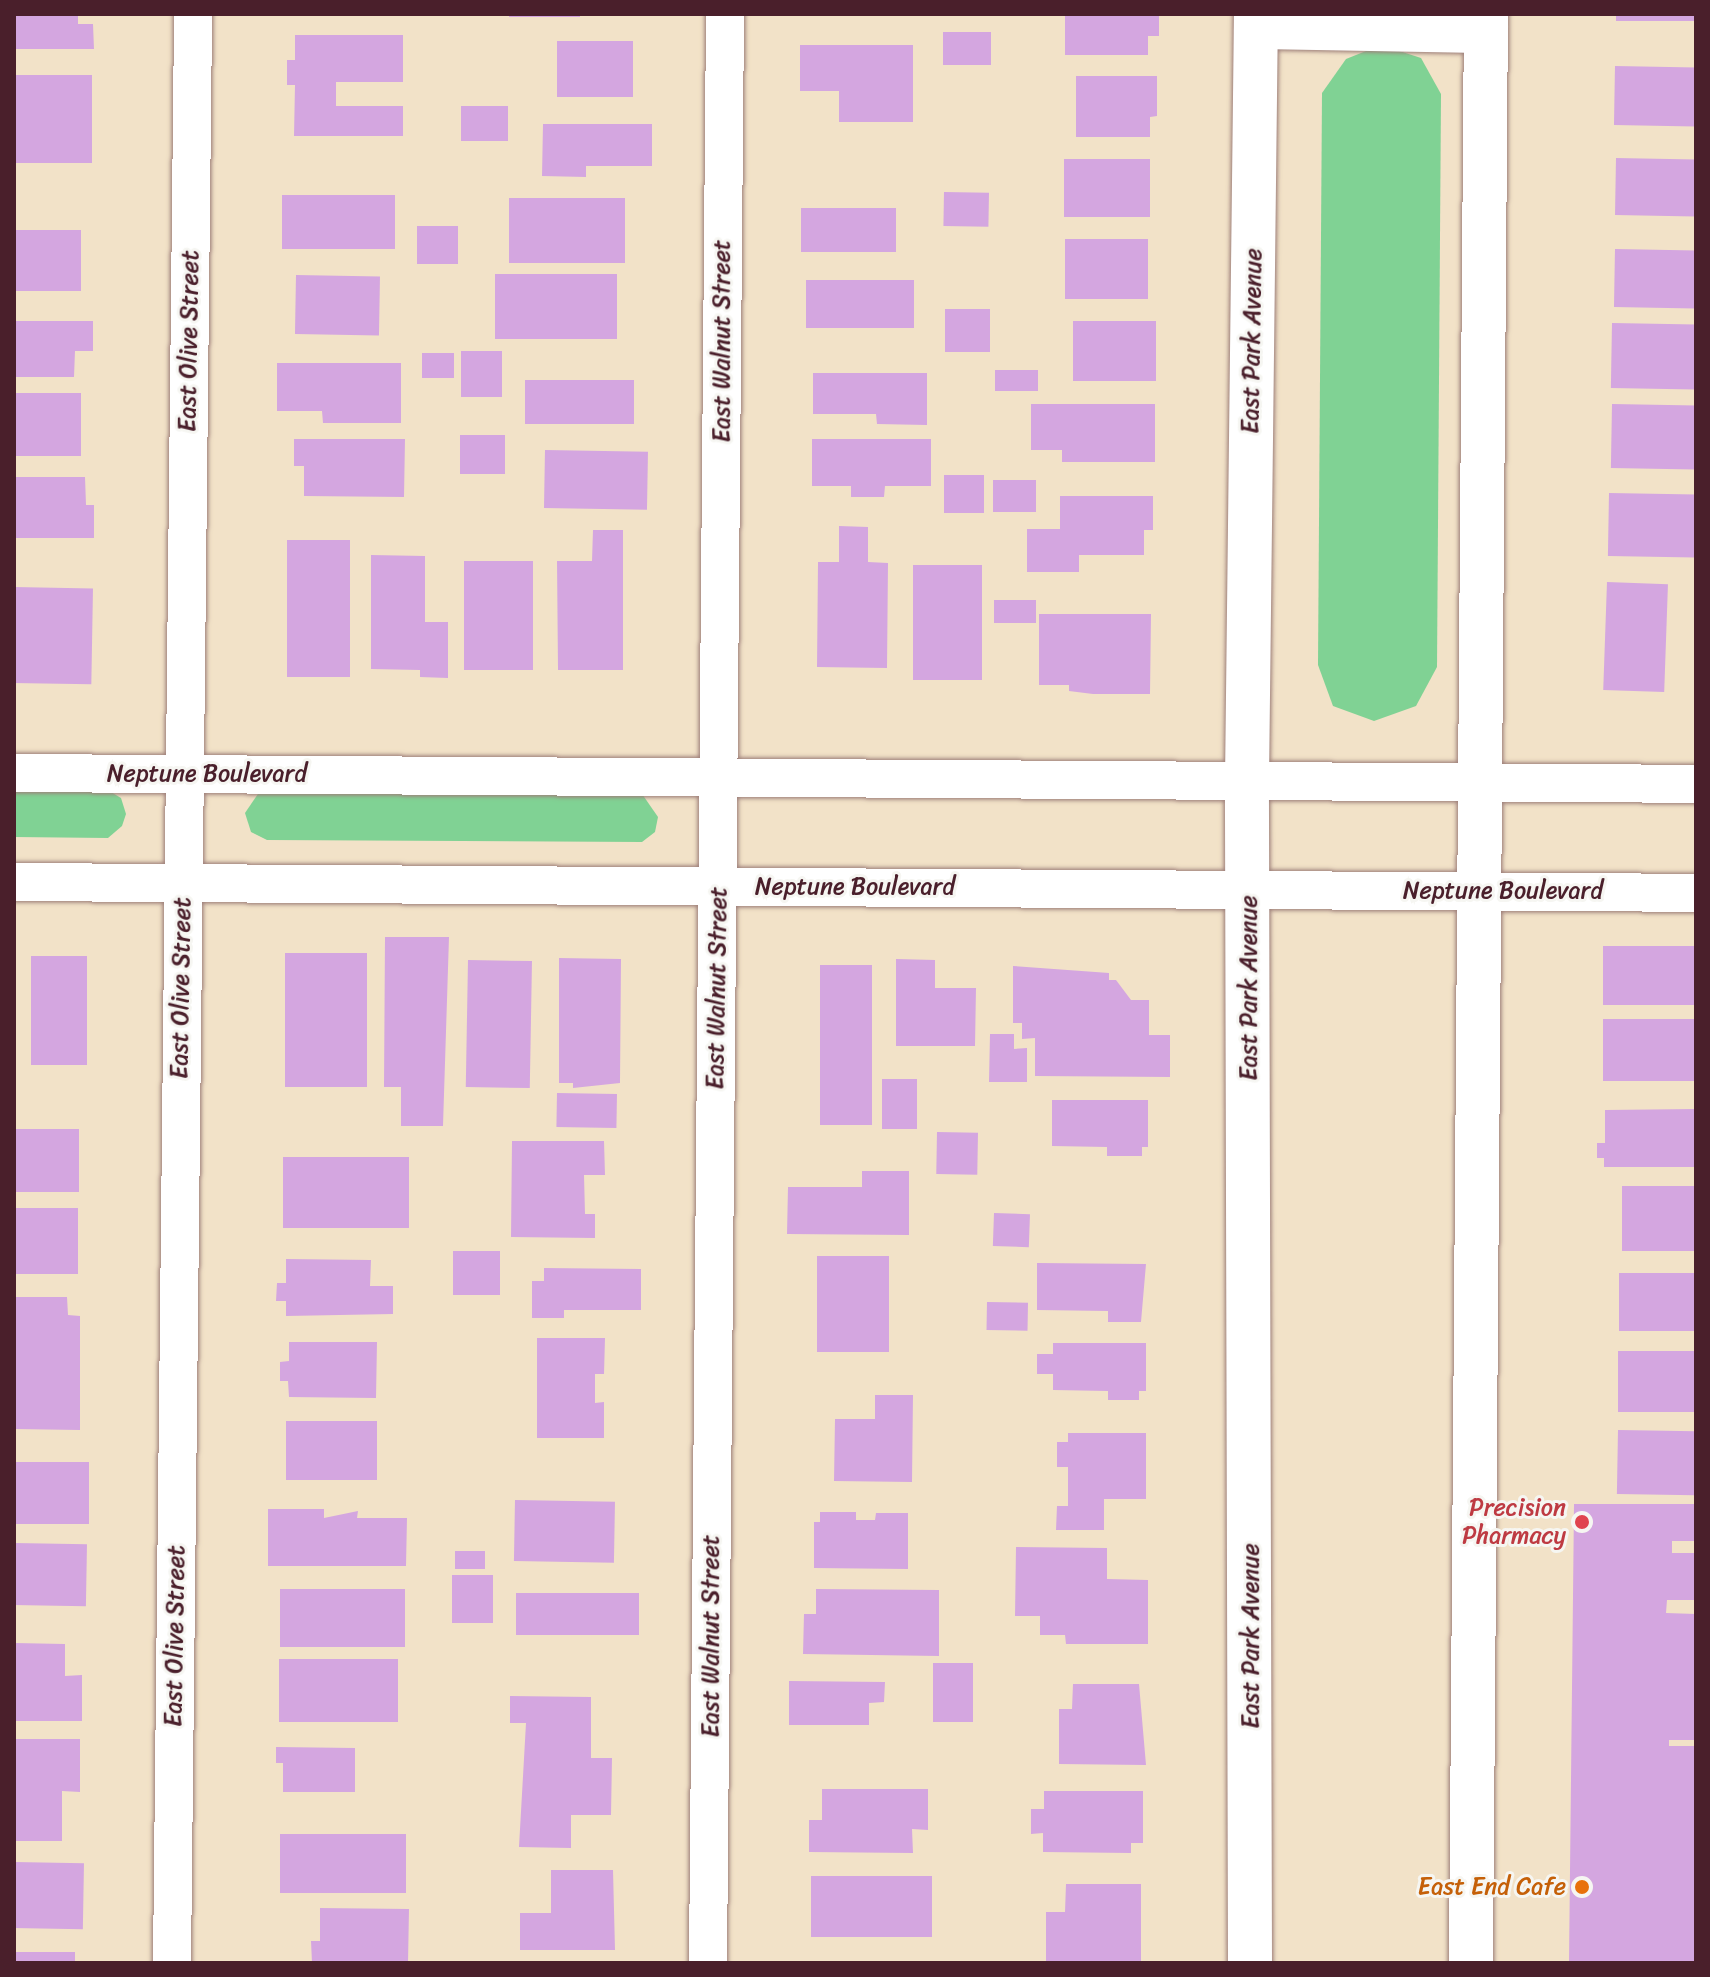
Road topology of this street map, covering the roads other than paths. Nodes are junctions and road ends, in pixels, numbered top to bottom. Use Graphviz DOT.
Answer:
graph roads {
  1 [pos="193,14"];
  2 [pos="725,14"];
  3 [pos="1256,20"];
  4 [pos="1486,22"];
  5 [pos="14,773"];
  6 [pos="183,774"];
  7 [pos="719,777"];
  8 [pos="1247,781"];
  9 [pos="1480,783"];
  10 [pos="1696,784"];
  11 [pos="14,882"];
  12 [pos="182,883"];
  13 [pos="718,886"];
  14 [pos="1248,890"];
  15 [pos="1480,891"];
  16 [pos="1696,893"];
  17 [pos="172,1963"];
  18 [pos="708,1963"];
  19 [pos="1250,1963"];
  20 [pos="1471,1963"];
  1 -- 6 [label="street, East Olive Street"];
  2 -- 7 [label="street, East Walnut Street"];
  3 -- 4 [label="highway"];
  3 -- 8 [label="highway, East Park Avenue"];
  4 -- 9 [label="highway"];
  5 -- 6 [label="street, Neptune Boulevard"];
  6 -- 7 [label="street, Neptune Boulevard"];
  6 -- 12 [label="street, East Olive Street"];
  7 -- 8 [label="street, Neptune Boulevard"];
  7 -- 13 [label="street, East Walnut Street"];
  8 -- 9 [label="street, Neptune Boulevard"];
  8 -- 14 [label="highway, East Park Avenue"];
  9 -- 10 [label="street, Neptune Boulevard"];
  9 -- 15 [label="highway"];
  11 -- 12 [label="street, Neptune Boulevard"];
  12 -- 13 [label="street, Neptune Boulevard"];
  12 -- 17 [label="street, East Olive Street"];
  13 -- 14 [label="street, Neptune Boulevard"];
  13 -- 18 [label="street, East Walnut Street"];
  14 -- 15 [label="street, Neptune Boulevard"];
  14 -- 19 [label="highway, East Park Avenue"];
  15 -- 16 [label="street, Neptune Boulevard"];
  15 -- 20 [label="highway"];
}
